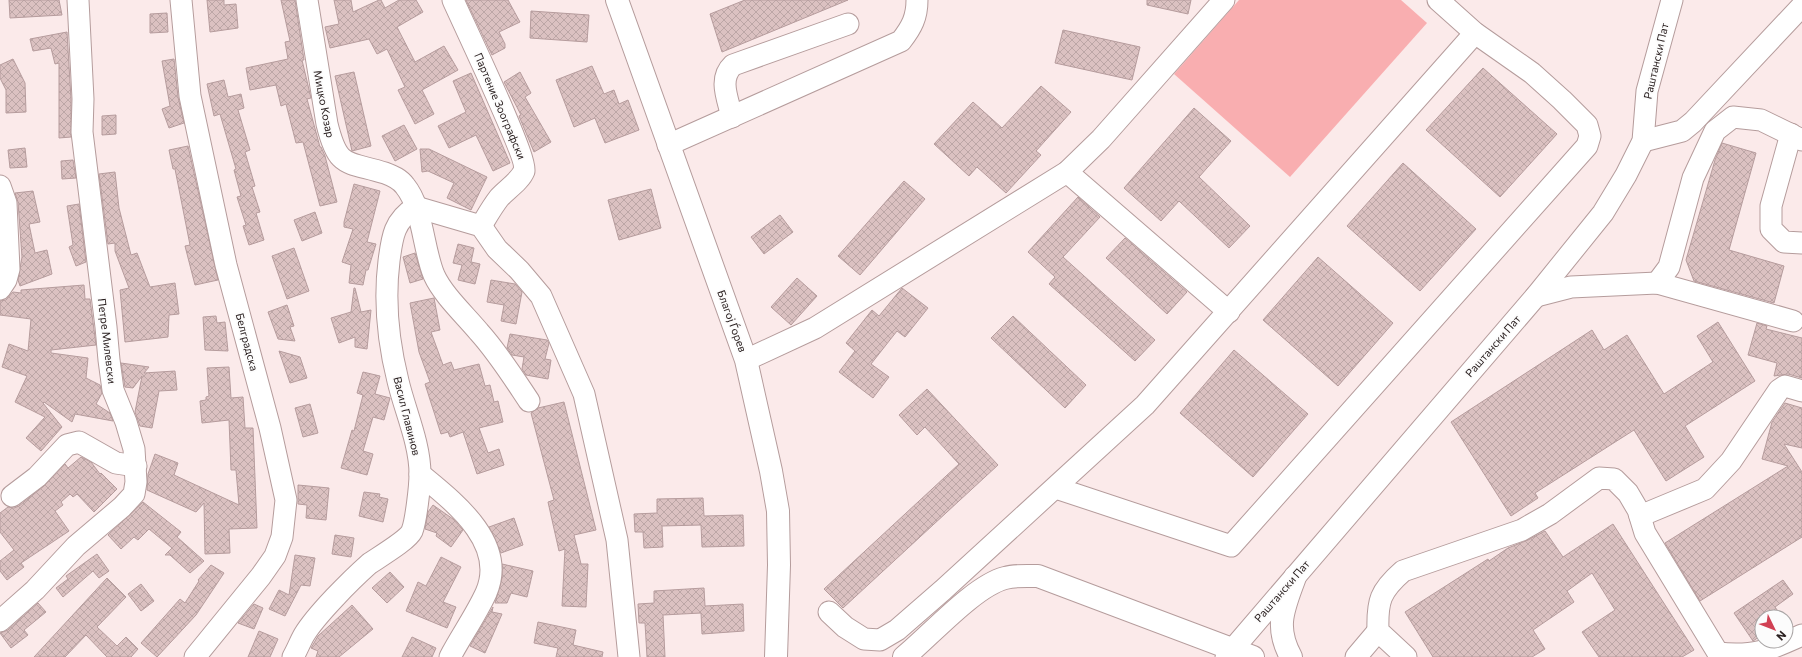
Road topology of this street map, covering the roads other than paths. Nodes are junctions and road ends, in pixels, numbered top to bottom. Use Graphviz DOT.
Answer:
graph roads {
  1 [pos="78,0"];
  2 [pos="181,0"];
  3 [pos="307,0"];
  4 [pos="453,0"];
  5 [pos="616,0"];
  6 [pos="917,0"];
  7 [pos="1224,0"];
  8 [pos="1438,0"];
  9 [pos="1672,0"];
  10 [pos="1802,6"];
  11 [pos="848,24"];
  12 [pos="1474,33"];
  13 [pos="732,117"];
  14 [pos="1796,137"];
  15 [pos="1643,141"];
  16 [pos="668,145"];
  17 [pos="1066,172"];
  18 [pos="0,186"];
  19 [pos="416,207"];
  20 [pos="481,226"];
  21 [pos="1802,243"];
  22 [pos="1657,283"];
  23 [pos="0,289"];
  24 [pos="1536,296"];
  25 [pos="1228,312"];
  26 [pos="1793,321"];
  27 [pos="746,360"];
  28 [pos="1802,391"];
  29 [pos="529,401"];
  30 [pos="136,466"];
  31 [pos="420,474"];
  32 [pos="1056,488"];
  33 [pos="12,496"];
  34 [pos="1640,516"];
  35 [pos="1295,576"];
  36 [pos="829,612"];
  37 [pos="0,621"];
  38 [pos="1378,631"];
  39 [pos="1802,635"];
  40 [pos="1229,653"];
  41 [pos="1715,655"];
  42 [pos="195,657"];
  43 [pos="293,657"];
  44 [pos="450,657"];
  45 [pos="629,657"];
  46 [pos="776,657"];
  47 [pos="904,657"];
  48 [pos="1252,657"];
  49 [pos="1291,657"];
  50 [pos="1356,657"];
  51 [pos="1406,657"];
  1 -- 30 [label="street, Петре Милевски"];
  2 -- 42 [label="street, Белградска"];
  3 -- 19 [label="street, Мицко Козар"];
  4 -- 20 [label="street, Партение Зоографски"];
  5 -- 16 [label="main road, Благој Ѓорев"];
  6 -- 13 [label="street"];
  7 -- 17 [label="street"];
  8 -- 12 [label="street"];
  9 -- 15 [label="street, Раштански Пат"];
  10 -- 15 [label="street"];
  11 -- 13 [label="street"];
  12 -- 25 [label="street"];
  12 -- 32 [label="street"];
  13 -- 16 [label="street"];
  14 -- 21 [label="street"];
  14 -- 22 [label="street"];
  15 -- 24 [label="street, Раштански Пат"];
  16 -- 27 [label="main road, Благој Ѓорев"];
  17 -- 25 [label="street"];
  17 -- 27 [label="street"];
  18 -- 23 [label="street"];
  19 -- 20 [label="street"];
  19 -- 29 [label="street, Мицко Козар"];
  19 -- 31 [label="street, Васил Главинов"];
  20 -- 45 [label="street"];
  22 -- 24 [label="street"];
  22 -- 26 [label="street"];
  24 -- 35 [label="street, Раштански Пат"];
  25 -- 32 [label="street"];
  27 -- 46 [label="main road, Благој Ѓорев"];
  28 -- 34 [label="street"];
  30 -- 33 [label="street"];
  30 -- 37 [label="street, Петре Милевски"];
  31 -- 43 [label="street, Васил Главинов"];
  31 -- 44 [label="street"];
  32 -- 36 [label="street"];
  34 -- 38 [label="street"];
  34 -- 41 [label="street"];
  35 -- 40 [label="street, Раштански Пат"];
  35 -- 49 [label="main road"];
  38 -- 50 [label="street"];
  38 -- 51 [label="street"];
  39 -- 41 [label="street"];
  40 -- 47 [label="main road"];
  40 -- 48 [label="main road"];
}
